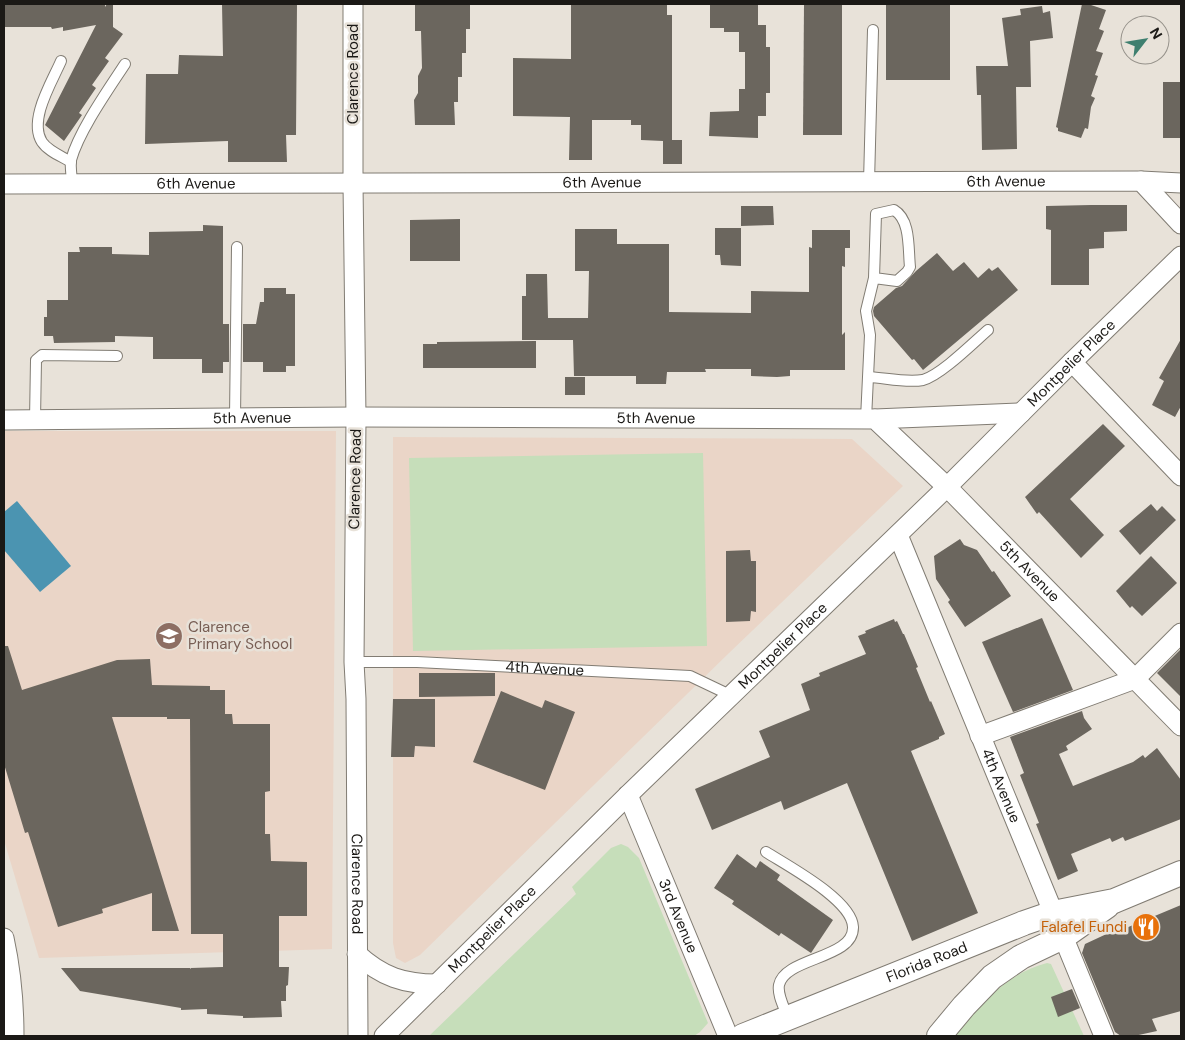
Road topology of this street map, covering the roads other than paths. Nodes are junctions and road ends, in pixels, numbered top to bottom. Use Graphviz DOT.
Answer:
graph roads {
  1 [pos="353,4"];
  2 [pos="873,30"];
  3 [pos="61,61"];
  4 [pos="126,64"];
  5 [pos="71,162"];
  6 [pos="1141,181"];
  7 [pos="869,182"];
  8 [pos="1181,183"];
  9 [pos="4,184"];
  10 [pos="72,184"];
  11 [pos="353,184"];
  12 [pos="1181,224"];
  13 [pos="236,247"];
  14 [pos="1181,256"];
  15 [pos="874,278"];
  16 [pos="988,330"];
  17 [pos="116,356"];
  18 [pos="1072,362"];
  19 [pos="869,377"];
  20 [pos="1021,413"];
  21 [pos="356,416"];
  22 [pos="235,418"];
  23 [pos="871,419"];
  24 [pos="4,420"];
  25 [pos="34,420"];
  26 [pos="1181,476"];
  27 [pos="947,487"];
  28 [pos="898,535"];
  29 [pos="1181,633"];
  30 [pos="354,662"];
  31 [pos="1135,679"];
  32 [pos="732,696"];
  33 [pos="1181,726"];
  34 [pos="980,736"];
  35 [pos="628,795"];
  36 [pos="766,852"];
  37 [pos="1181,873"];
  38 [pos="1114,901"];
  39 [pos="1053,913"];
  40 [pos="1063,937"];
  41 [pos="4,938"];
  42 [pos="358,954"];
  43 [pos="6,967"];
  44 [pos="438,984"];
  45 [pos="788,1018"];
  46 [pos="14,1036"];
  47 [pos="358,1036"];
  48 [pos="384,1036"];
  49 [pos="728,1036"];
  50 [pos="743,1036"];
  51 [pos="939,1036"];
  52 [pos="1104,1036"];
  1 -- 11 [label="street, Clarence Road"];
  2 -- 7 [label="lane"];
  3 -- 5 [label="lane"];
  4 -- 5 [label="lane"];
  5 -- 10 [label="lane"];
  6 -- 7 [label="street, 6th Avenue"];
  6 -- 8 [label="street, 6th Avenue"];
  6 -- 12 [label="street"];
  7 -- 11 [label="street, 6th Avenue"];
  9 -- 10 [label="street, 6th Avenue"];
  10 -- 11 [label="street, 6th Avenue"];
  11 -- 21 [label="street, Clarence Road"];
  13 -- 22 [label="lane"];
  14 -- 18 [label="street, Montpelier Place"];
  15 -- 15 [label="lane"];
  15 -- 19 [label="lane"];
  16 -- 19 [label="lane"];
  17 -- 25 [label="lane"];
  18 -- 20 [label="street, Montpelier Place"];
  18 -- 26 [label="street"];
  19 -- 23 [label="lane"];
  20 -- 23 [label="street"];
  20 -- 27 [label="street, Montpelier Place"];
  21 -- 22 [label="street, 5th Avenue"];
  21 -- 23 [label="street, 5th Avenue"];
  21 -- 30 [label="street, Clarence Road"];
  22 -- 25 [label="street, 5th Avenue"];
  23 -- 27 [label="street, 5th Avenue"];
  24 -- 25 [label="street, 5th Avenue"];
  27 -- 28 [label="street, Montpelier Place"];
  27 -- 31 [label="street, 5th Avenue"];
  28 -- 32 [label="street, Montpelier Place"];
  28 -- 34 [label="street, 4th Avenue"];
  29 -- 31 [label="street"];
  30 -- 32 [label="lane, 4th Avenue"];
  30 -- 42 [label="street, Clarence Road"];
  31 -- 33 [label="street, 5th Avenue"];
  31 -- 34 [label="street"];
  32 -- 35 [label="street, Montpelier Place"];
  34 -- 39 [label="street, 4th Avenue"];
  35 -- 44 [label="street, Montpelier Place"];
  35 -- 49 [label="street, 3rd Avenue"];
  36 -- 45 [label="lane"];
  37 -- 38 [label="street, Florida Road"];
  38 -- 39 [label="street, Florida Road"];
  38 -- 40 [label="street, Florida Road"];
  39 -- 40 [label="street, 4th Avenue"];
  39 -- 45 [label="street, Florida Road"];
  40 -- 51 [label="street, Florida Road"];
  40 -- 52 [label="street, 4th Avenue"];
  41 -- 43 [label="street"];
  42 -- 44 [label="street, Clarence Road"];
  42 -- 47 [label="street, Clarence Road"];
  43 -- 46 [label="street"];
  44 -- 48 [label="street, Montpelier Place"];
  45 -- 50 [label="street, Florida Road"];
}
